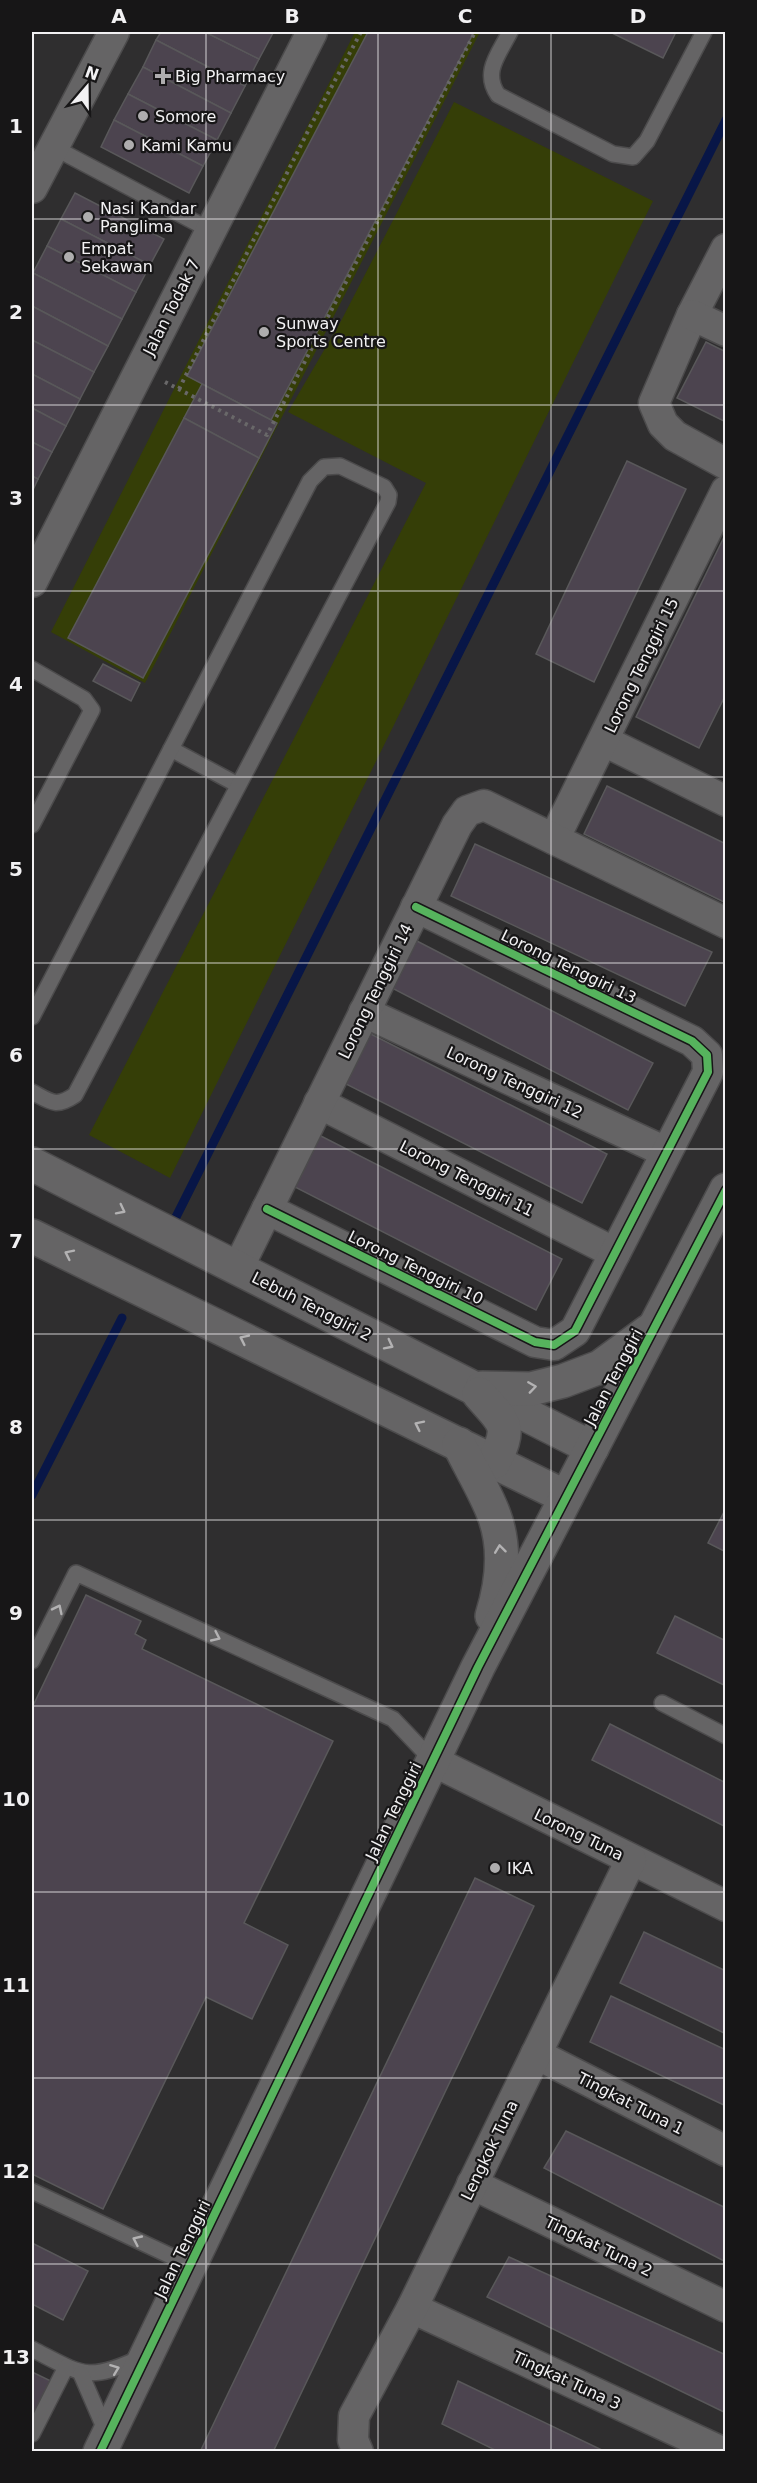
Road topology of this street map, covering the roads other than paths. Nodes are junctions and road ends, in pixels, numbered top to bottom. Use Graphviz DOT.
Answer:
graph roads {
  1 [pos="114,32"];
  2 [pos="312,32"];
  3 [pos="510,32"];
  4 [pos="704,32"];
  5 [pos="52,147"];
  6 [pos="32,188"];
  7 [pos="210,230"];
  8 [pos="726,249"];
  9 [pos="692,315"];
  10 [pos="726,331"];
  11 [pos="726,464"];
  12 [pos="726,491"];
  13 [pos="33,577"];
  14 [pos="34,675"];
  15 [pos="604,741"];
  16 [pos="171,749"];
  17 [pos="238,785"];
  18 [pos="724,796"];
  19 [pos="32,825"];
  20 [pos="555,839"];
  21 [pos="416,907"];
  22 [pos="726,923"];
  23 [pos="364,1012"];
  24 [pos="32,1017"];
  25 [pos="32,1092"];
  26 [pos="319,1103"];
  27 [pos="666,1152"];
  28 [pos="32,1164"];
  29 [pos="726,1190"];
  30 [pos="267,1209"];
  31 [pos="32,1236"];
  32 [pos="615,1252"];
  33 [pos="238,1268"];
  34 [pos="654,1327"];
  35 [pos="474,1388"];
  36 [pos="459,1444"];
  37 [pos="592,1448"];
  38 [pos="494,1462"];
  39 [pos="566,1497"];
  40 [pos="32,1661"];
  41 [pos="478,1667"];
  42 [pos="662,1703"];
  43 [pos="726,1736"];
  44 [pos="433,1761"];
  45 [pos="631,1860"];
  46 [pos="726,1906"];
  47 [pos="536,2054"];
  48 [pos="726,2151"];
  49 [pos="472,2184"];
  50 [pos="32,2191"];
  51 [pos="190,2265"];
  52 [pos="726,2307"];
  53 [pos="412,2308"];
  54 [pos="32,2349"];
  55 [pos="146,2355"];
  56 [pos="66,2367"];
  57 [pos="81,2374"];
  58 [pos="32,2434"];
  59 [pos="104,2443"];
  60 [pos="356,2446"];
  61 [pos="722,2451"];
  1 -- 5 [label="street"];
  2 -- 7 [label="street, Jalan Todak 7"];
  3 -- 4 [label="lane"];
  5 -- 6 [label="street"];
  5 -- 7 [label="lane"];
  7 -- 13 [label="street, Jalan Todak 7"];
  8 -- 9 [label="street"];
  9 -- 10 [label="street"];
  9 -- 11 [label="street"];
  12 -- 15 [label="street, Lorong Tenggiri 15"];
  14 -- 19 [label="lane"];
  15 -- 18 [label="street"];
  15 -- 20 [label="street, Lorong Tenggiri 15"];
  16 -- 17 [label="lane"];
  16 -- 17 [label="lane"];
  16 -- 24 [label="lane"];
  17 -- 25 [label="lane"];
  20 -- 21 [label="street, Lorong Tenggiri 14"];
  20 -- 22 [label="street, Lorong Tenggiri 14"];
  21 -- 23 [label="street, Lorong Tenggiri 14"];
  21 -- 27 [label="street, Lorong Tenggiri 13"];
  23 -- 26 [label="street, Lorong Tenggiri 14"];
  23 -- 27 [label="street, Lorong Tenggiri 12"];
  26 -- 30 [label="street, Lorong Tenggiri 14"];
  26 -- 32 [label="street, Lorong Tenggiri 11"];
  27 -- 32 [label="street"];
  28 -- 33 [label="street, Lebuh Tenggiri 2, one-way"];
  29 -- 34 [label="street, Jalan Tenggiri"];
  30 -- 32 [label="street, Lorong Tenggiri 10"];
  30 -- 33 [label="street, Lorong Tenggiri 14"];
  36 -- 31 [label="street, one-way"];
  33 -- 35 [label="street, Lebuh Tenggiri 2, one-way"];
  35 -- 34 [label="street, one-way"];
  34 -- 37 [label="street, Jalan Tenggiri"];
  35 -- 37 [label="street, Lebuh Tenggiri 2"];
  35 -- 38 [label="street"];
  36 -- 38 [label="street"];
  41 -- 36 [label="street, one-way"];
  37 -- 39 [label="street, Jalan Tenggiri"];
  38 -- 39 [label="street"];
  39 -- 41 [label="street, Jalan Tenggiri"];
  40 -- 44 [label="lane, one-way"];
  41 -- 44 [label="street, Jalan Tenggiri"];
  42 -- 43 [label="lane"];
  44 -- 45 [label="street, Lorong Tuna"];
  44 -- 51 [label="street, Jalan Tenggiri"];
  45 -- 46 [label="street, Lorong Tuna"];
  45 -- 47 [label="street, Lengkok Tuna"];
  47 -- 48 [label="street, Tingkat Tuna 1"];
  47 -- 49 [label="street, Lengkok Tuna"];
  49 -- 52 [label="street, Tingkat Tuna 2"];
  49 -- 53 [label="street, Lengkok Tuna"];
  51 -- 50 [label="lane, one-way"];
  51 -- 55 [label="street, Jalan Tenggiri"];
  53 -- 60 [label="street, Lengkok Tuna"];
  53 -- 61 [label="street, Tingkat Tuna 3"];
  54 -- 56 [label="lane"];
  57 -- 55 [label="lane, one-way"];
  55 -- 59 [label="street, Jalan Tenggiri"];
  56 -- 57 [label="lane"];
  56 -- 58 [label="lane"];
  57 -- 59 [label="lane"];
}
